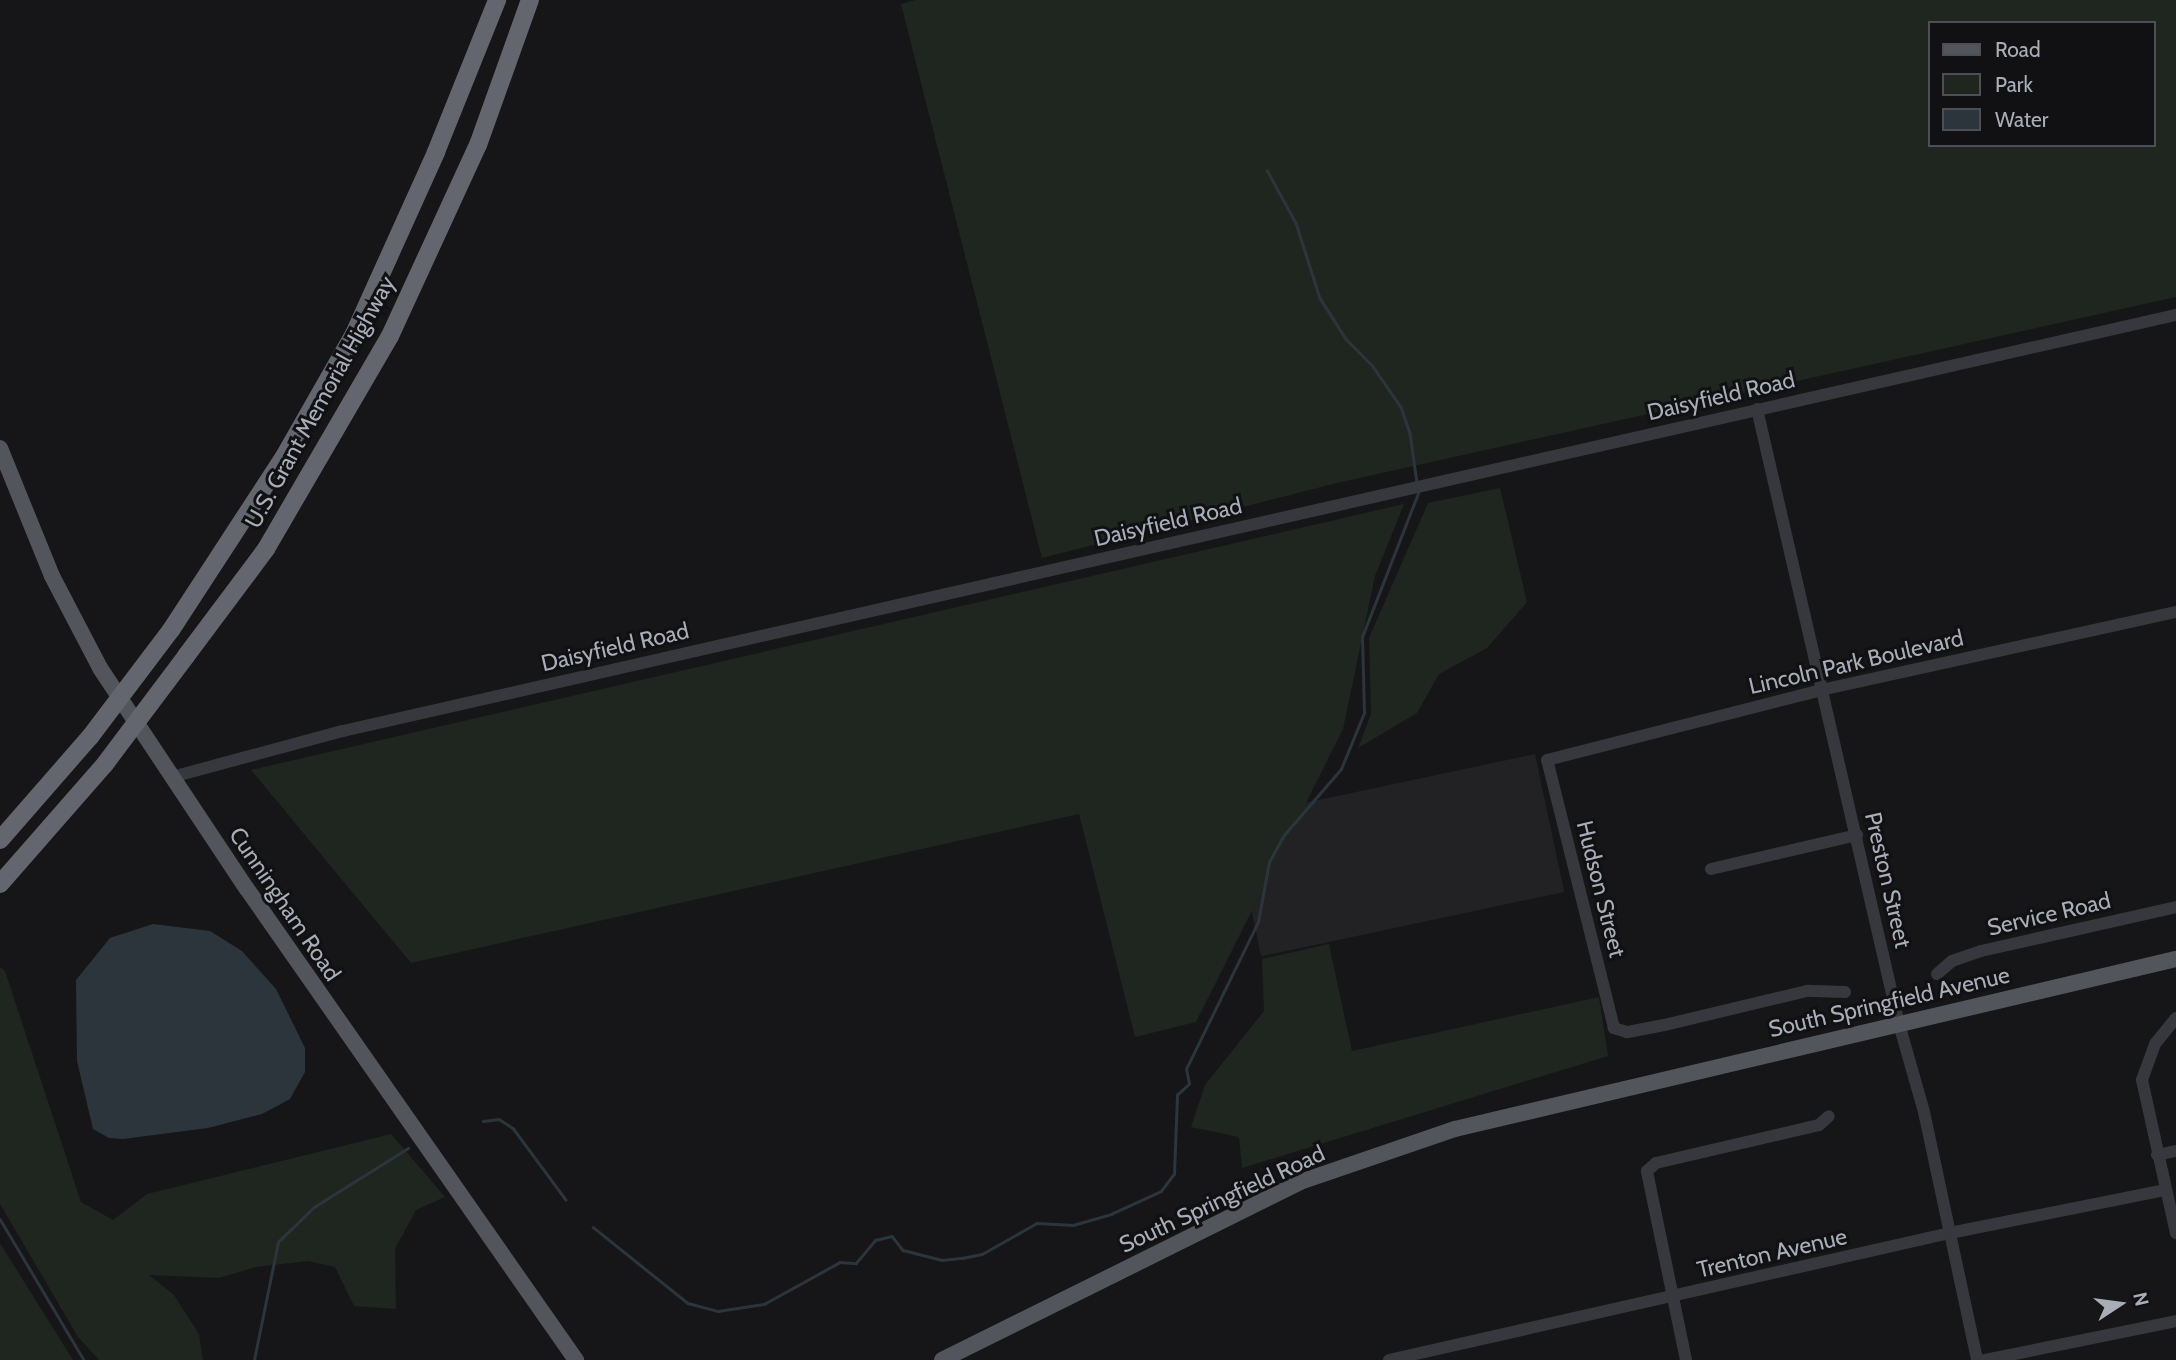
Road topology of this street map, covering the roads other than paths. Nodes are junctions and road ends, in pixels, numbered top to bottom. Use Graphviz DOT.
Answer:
graph roads {
  1 [pos="497,0"];
  2 [pos="530,0"];
  3 [pos="2176,315"];
  4 [pos="1757,409"];
  5 [pos="0,448"];
  6 [pos="2176,612"];
  7 [pos="1821,690"];
  8 [pos="1547,760"];
  9 [pos="172,777"];
  10 [pos="1857,835"];
  11 [pos="0,840"];
  12 [pos="1711,869"];
  13 [pos="0,884"];
  14 [pos="2176,907"];
  15 [pos="2176,959"];
  16 [pos="1937,974"];
  17 [pos="1845,992"];
  18 [pos="2176,1018"];
  19 [pos="1899,1024"];
  20 [pos="1613,1088"];
  21 [pos="1829,1115"];
  22 [pos="2176,1151"];
  23 [pos="2157,1155"];
  24 [pos="2166,1190"];
  25 [pos="1950,1233"];
  26 [pos="2176,1233"];
  27 [pos="1672,1297"];
  28 [pos="2176,1321"];
  29 [pos="576,1360"];
  30 [pos="942,1360"];
  31 [pos="1389,1360"];
  32 [pos="1686,1360"];
  33 [pos="1977,1360"];
  34 [pos="1986,1360"];
  1 -- 11 [label="highway, U.S. Grant Memorial Highway, bridge"];
  2 -- 13 [label="highway, U.S. Grant Memorial Highway, bridge"];
  3 -- 4 [label="street, Daisyfield Road"];
  4 -- 7 [label="street, Preston Street"];
  4 -- 9 [label="street, Daisyfield Road"];
  5 -- 9 [label="main road, Cunningham Road"];
  6 -- 7 [label="street, Lincoln Park Boulevard"];
  7 -- 8 [label="street, Lincoln Park Boulevard"];
  7 -- 10 [label="street, Preston Street"];
  8 -- 17 [label="street, Hudson Street"];
  9 -- 29 [label="main road, Cunningham Road"];
  10 -- 12 [label="street"];
  10 -- 19 [label="street, Preston Street"];
  14 -- 16 [label="street, Service Road"];
  15 -- 19 [label="main road, South Springfield Avenue"];
  18 -- 23 [label="street"];
  19 -- 20 [label="main road, South Springfield Avenue"];
  19 -- 25 [label="street, Preston Street"];
  20 -- 30 [label="main road, South Springfield Road"];
  21 -- 27 [label="street"];
  22 -- 23 [label="street"];
  23 -- 24 [label="street"];
  24 -- 25 [label="street, Trenton Avenue"];
  24 -- 26 [label="street"];
  25 -- 27 [label="street, Trenton Avenue"];
  25 -- 33 [label="street, Preston Street"];
  27 -- 31 [label="street, Trenton Avenue"];
  27 -- 32 [label="street"];
  28 -- 34 [label="street"];
}
